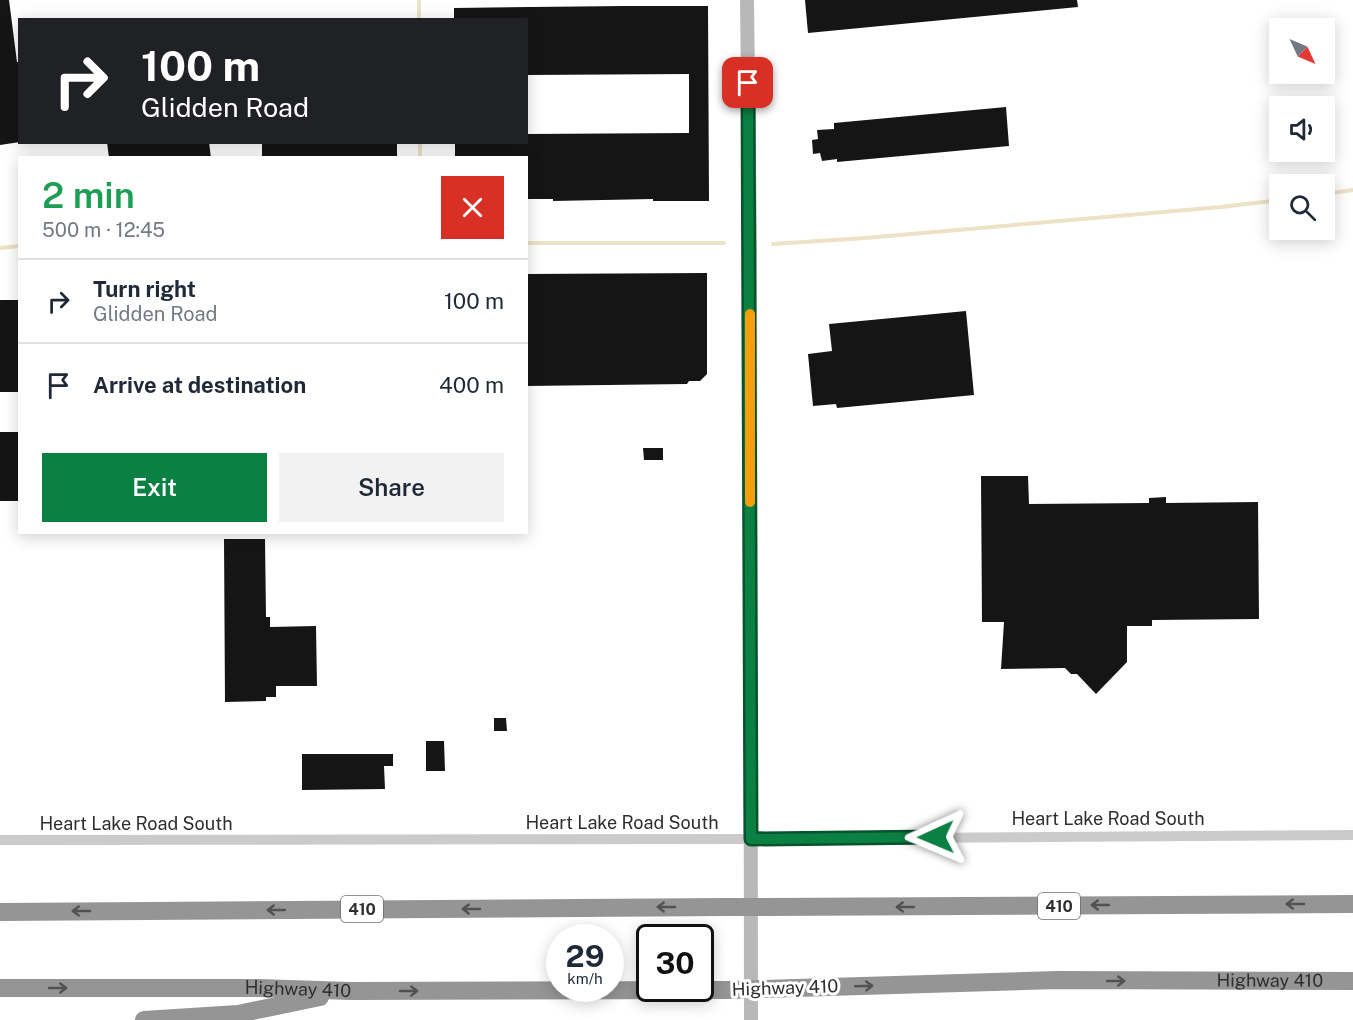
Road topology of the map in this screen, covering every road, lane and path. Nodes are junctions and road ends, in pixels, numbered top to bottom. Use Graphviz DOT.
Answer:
graph roads {
  1 [pos="747,0"];
  2 [pos="1353,835"];
  3 [pos="751,839"];
  4 [pos="0,840"];
  5 [pos="1353,904"];
  6 [pos="0,912"];
  7 [pos="1353,981"];
  8 [pos="0,988"];
  9 [pos="351,991"];
  10 [pos="144,1020"];
  11 [pos="751,1020"];
  1 -- 3 [label="street"];
  2 -- 3 [label="street, Heart Lake Road South"];
  3 -- 4 [label="street, Heart Lake Road South"];
  3 -- 11 [label="street"];
  5 -- 6 [label="highway, 410, one-way, bridge"];
  9 -- 7 [label="highway, Highway 410, one-way, bridge"];
  8 -- 9 [label="highway, Highway 410, one-way"];
  9 -- 10 [label="highway"];
}
